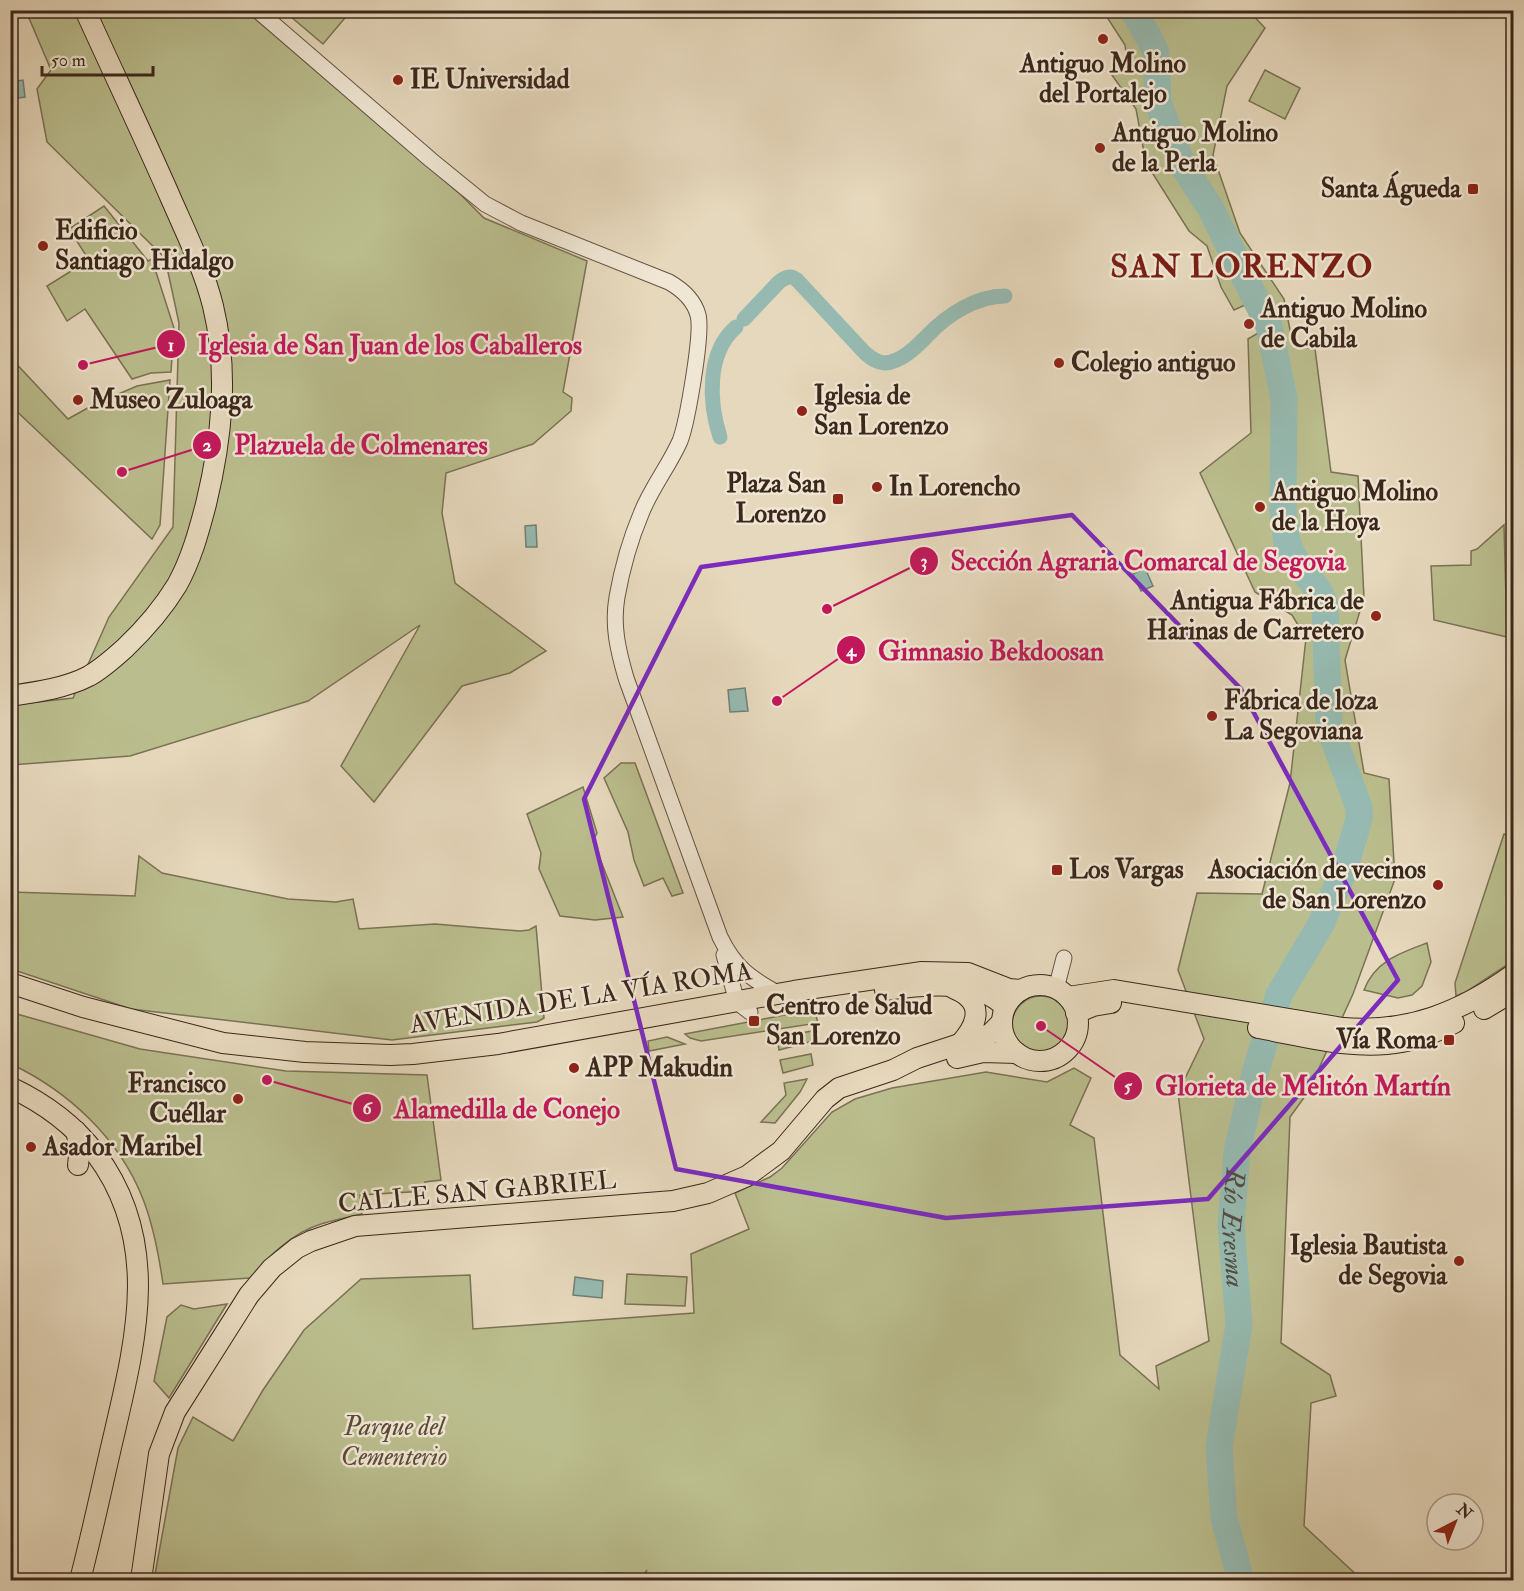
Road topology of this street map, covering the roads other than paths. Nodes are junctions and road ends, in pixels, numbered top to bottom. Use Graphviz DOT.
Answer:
graph roads {
  1 [pos="85,10"];
  2 [pos="256,10"];
  3 [pos="10,696"];
  4 [pos="720,937"];
  5 [pos="1064,958"];
  6 [pos="1514,974"];
  7 [pos="10,983"];
  8 [pos="948,986"];
  9 [pos="1021,990"];
  10 [pos="1514,991"];
  11 [pos="779,994"];
  12 [pos="10,995"];
  13 [pos="1067,1000"];
  14 [pos="744,1007"];
  15 [pos="1004,1014"];
  16 [pos="1367,1030"];
  17 [pos="1342,1036"];
  18 [pos="960,1044"];
  19 [pos="1386,1044"];
  20 [pos="1017,1053"];
  21 [pos="893,1070"];
  22 [pos="10,1087"];
  23 [pos="76,1131"];
  24 [pos="103,1164"];
  25 [pos="83,1574"];
  26 [pos="141,1581"];
  1 -- 3 [label="main road"];
  2 -- 4 [label="street"];
  4 -- 11 [label="street"];
  4 -- 14 [label="street"];
  5 -- 13 [label="street"];
  6 -- 16 [label="main road"];
  7 -- 14 [label="main road, AVENIDA DE LA VÍA ROMA"];
  8 -- 14 [label="main road, AVENIDA DE LA VÍA ROMA"];
  8 -- 15 [label="main road, AVENIDA DE LA VÍA ROMA"];
  8 -- 18 [label="main road"];
  9 -- 11 [label="main road, AVENIDA DE LA VÍA ROMA"];
  9 -- 13 [label="main road"];
  9 -- 15 [label="main road"];
  10 -- 19 [label="main road"];
  11 -- 14 [label="main road, AVENIDA DE LA VÍA ROMA"];
  12 -- 14 [label="main road, AVENIDA DE LA VÍA ROMA"];
  13 -- 17 [label="main road"];
  13 -- 20 [label="main road"];
  15 -- 18 [label="main road, CALLE SAN GABRIEL"];
  15 -- 20 [label="main road"];
  16 -- 17 [label="main road"];
  16 -- 19 [label="main road"];
  17 -- 19 [label="main road"];
  18 -- 21 [label="main road, CALLE SAN GABRIEL"];
  20 -- 21 [label="main road, CALLE SAN GABRIEL"];
  21 -- 26 [label="main road, CALLE SAN GABRIEL"];
  22 -- 23 [label="main road"];
  23 -- 24 [label="main road"];
  23 -- 24 [label="main road"];
  24 -- 25 [label="main road"];
}
